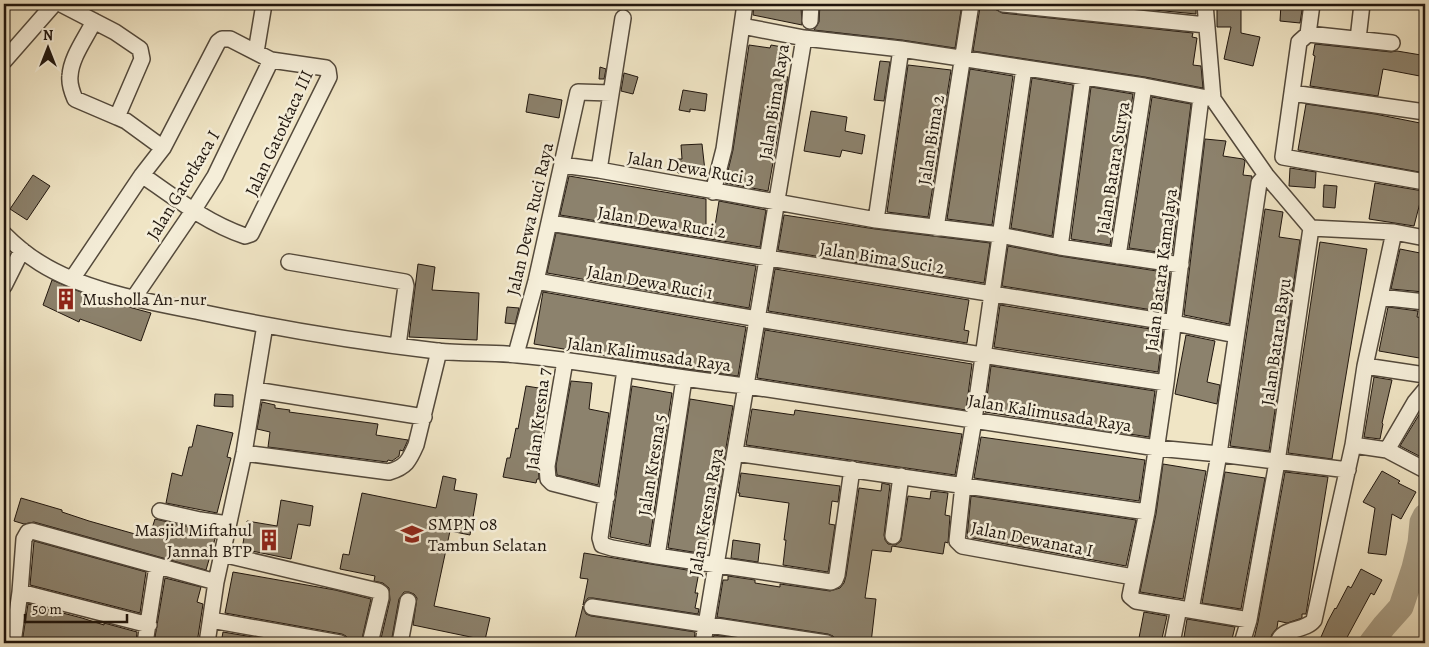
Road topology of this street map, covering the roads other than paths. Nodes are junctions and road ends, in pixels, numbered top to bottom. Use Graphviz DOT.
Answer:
graph roads {
  1 [pos="54,4"];
  2 [pos="61,4"];
  3 [pos="264,4"];
  4 [pos="745,4"];
  5 [pos="811,4"];
  6 [pos="971,4"];
  7 [pos="1003,4"];
  8 [pos="1205,4"];
  9 [pos="1312,4"];
  10 [pos="1362,4"];
  11 [pos="623,18"];
  12 [pos="94,21"];
  13 [pos="810,21"];
  14 [pos="1206,25"];
  15 [pos="742,26"];
  16 [pos="1308,34"];
  17 [pos="804,38"];
  18 [pos="1358,39"];
  19 [pos="10,43"];
  20 [pos="1392,43"];
  21 [pos="901,49"];
  22 [pos="256,52"];
  23 [pos="963,59"];
  24 [pos="270,60"];
  25 [pos="4,61"];
  26 [pos="1024,68"];
  27 [pos="1083,77"];
  28 [pos="1144,86"];
  29 [pos="611,92"];
  30 [pos="1292,93"];
  31 [pos="1207,98"];
  32 [pos="1425,112"];
  33 [pos="117,117"];
  34 [pos="163,148"];
  35 [pos="562,165"];
  36 [pos="599,170"];
  37 [pos="1266,175"];
  38 [pos="142,176"];
  39 [pos="1425,182"];
  40 [pos="713,192"];
  41 [pos="777,202"];
  42 [pos="193,211"];
  43 [pos="876,220"];
  44 [pos="550,223"];
  45 [pos="936,228"];
  46 [pos="1311,228"];
  47 [pos="1394,232"];
  48 [pos="4,234"];
  49 [pos="1000,235"];
  50 [pos="1425,238"];
  51 [pos="1060,247"];
  52 [pos="22,250"];
  53 [pos="1118,256"];
  54 [pos="767,258"];
  55 [pos="289,262"];
  56 [pos="1181,265"];
  57 [pos="74,276"];
  58 [pos="536,281"];
  59 [pos="4,286"];
  60 [pos="992,294"];
  61 [pos="1380,297"];
  62 [pos="133,298"];
  63 [pos="1425,302"];
  64 [pos="757,320"];
  65 [pos="1174,323"];
  66 [pos="265,325"];
  67 [pos="1236,335"];
  68 [pos="398,345"];
  69 [pos="439,351"];
  70 [pos="516,354"];
  71 [pos="983,356"];
  72 [pos="565,361"];
  73 [pos="1365,366"];
  74 [pos="624,370"];
  75 [pos="1425,375"];
  76 [pos="684,379"];
  77 [pos="1166,384"];
  78 [pos="746,386"];
  79 [pos="255,390"];
  80 [pos="1425,390"];
  81 [pos="424,417"];
  82 [pos="974,420"];
  83 [pos="1353,445"];
  84 [pos="1157,448"];
  85 [pos="1387,450"];
  86 [pos="244,453"];
  87 [pos="735,453"];
  88 [pos="1219,454"];
  89 [pos="1277,462"];
  90 [pos="852,469"];
  91 [pos="1422,469"];
  92 [pos="1348,470"];
  93 [pos="901,476"];
  94 [pos="963,485"];
  95 [pos="607,497"];
  96 [pos="160,511"];
  97 [pos="1147,512"];
  98 [pos="228,524"];
  99 [pos="894,536"];
  100 [pos="222,554"];
  101 [pos="657,556"];
  102 [pos="717,564"];
  103 [pos="157,566"];
  104 [pos="1132,578"];
  105 [pos="216,582"];
  106 [pos="20,592"];
  107 [pos="408,601"];
  108 [pos="592,607"];
  109 [pos="1185,609"];
  110 [pos="211,620"];
  111 [pos="1249,620"];
  112 [pos="706,624"];
  113 [pos="149,625"];
  114 [pos="13,643"];
  115 [pos="145,643"];
  116 [pos="208,643"];
  117 [pos="340,643"];
  118 [pos="370,643"];
  119 [pos="400,643"];
  120 [pos="703,643"];
  121 [pos="827,643"];
  122 [pos="1172,643"];
  123 [pos="1242,643"];
  124 [pos="1278,643"];
  1 -- 19 [label="street"];
  2 -- 12 [label="street"];
  3 -- 22 [label="street"];
  4 -- 15 [label="street"];
  5 -- 13 [label="street"];
  6 -- 23 [label="street, Jalan Bima 2"];
  7 -- 14 [label="street"];
  8 -- 14 [label="street, Jalan Batara KamaJaya"];
  9 -- 16 [label="street"];
  10 -- 18 [label="street"];
  11 -- 29 [label="street, Jalan Dewa Ruci 3"];
  12 -- 33 [label="street"];
  12 -- 33 [label="street"];
  14 -- 31 [label="street, Jalan Batara KamaJaya"];
  15 -- 17 [label="street"];
  15 -- 40 [label="street"];
  16 -- 18 [label="street"];
  16 -- 30 [label="street"];
  17 -- 21 [label="street"];
  17 -- 41 [label="street, Jalan Bima Raya"];
  18 -- 20 [label="street"];
  19 -- 25 [label="street"];
  21 -- 23 [label="street"];
  21 -- 43 [label="street"];
  22 -- 24 [label="street, Jalan Gatotkaca III"];
  22 -- 34 [label="street, Jalan Gatotkaca III"];
  23 -- 26 [label="street"];
  23 -- 45 [label="street, Jalan Bima 2"];
  24 -- 42 [label="street, Jalan Gatotkaca I"];
  24 -- 42 [label="street, Jalan Gatotkaca III"];
  26 -- 27 [label="street"];
  26 -- 49 [label="street, Jalan Dewanata I"];
  27 -- 28 [label="street"];
  27 -- 51 [label="street"];
  28 -- 31 [label="street"];
  28 -- 53 [label="street, Jalan Batara Surya"];
  29 -- 35 [label="street, Jalan Dewa Ruci Raya"];
  29 -- 36 [label="street, Jalan Dewa Ruci 3"];
  30 -- 32 [label="street"];
  30 -- 39 [label="street"];
  31 -- 37 [label="street"];
  31 -- 56 [label="street, Jalan Batara KamaJaya"];
  33 -- 34 [label="street"];
  34 -- 38 [label="street, Jalan Gatotkaca III"];
  35 -- 36 [label="street, Jalan Dewa Ruci 3"];
  35 -- 44 [label="street, Jalan Dewa Ruci Raya"];
  36 -- 40 [label="street, Jalan Dewa Ruci 3"];
  37 -- 46 [label="street"];
  37 -- 67 [label="street"];
  38 -- 42 [label="street"];
  38 -- 57 [label="street, Jalan Gatotkaca III"];
  40 -- 41 [label="street, Jalan Dewa Ruci 3"];
  41 -- 43 [label="street, Jalan Dewa Ruci 3"];
  41 -- 54 [label="street, Jalan Bima Raya"];
  42 -- 62 [label="street, Jalan Gatotkaca I"];
  43 -- 45 [label="street, Jalan Dewa Ruci 3"];
  44 -- 54 [label="street, Jalan Dewa Ruci 2"];
  44 -- 58 [label="street, Jalan Dewa Ruci Raya"];
  45 -- 49 [label="street, Jalan Dewa Ruci 3"];
  46 -- 47 [label="street"];
  46 -- 89 [label="street, Jalan Batara Bayu"];
  47 -- 50 [label="street"];
  47 -- 61 [label="street"];
  48 -- 52 [label="street, Jalan Kalimusada Raya"];
  49 -- 51 [label="street, Jalan Dewa Ruci 3"];
  49 -- 60 [label="street, Jalan Dewanata I"];
  51 -- 53 [label="street, Jalan Dewa Ruci 3"];
  52 -- 57 [label="street, Jalan Kalimusada Raya"];
  52 -- 59 [label="street"];
  53 -- 56 [label="street, Jalan Dewa Ruci 3"];
  54 -- 60 [label="street, Jalan Bima Suci 2"];
  54 -- 64 [label="street, Jalan Bima Raya"];
  55 -- 68 [label="street"];
  56 -- 65 [label="street, Jalan Batara KamaJaya"];
  57 -- 62 [label="street, Jalan Kalimusada Raya"];
  58 -- 64 [label="street, Jalan Dewa Ruci 1"];
  58 -- 70 [label="street, Jalan Dewa Ruci Raya"];
  60 -- 65 [label="street, Jalan Bima Suci 2"];
  60 -- 71 [label="street, Jalan Dewanata I"];
  61 -- 63 [label="street"];
  61 -- 73 [label="street"];
  62 -- 66 [label="street, Jalan Kalimusada Raya"];
  64 -- 71 [label="street, Jalan Dewa Ruci 1"];
  64 -- 78 [label="street, Jalan Kresna Raya"];
  65 -- 67 [label="street, Jalan Bima Suci 2"];
  65 -- 77 [label="street, Jalan Batara KamaJaya"];
  66 -- 68 [label="street, Jalan Kalimusada Raya"];
  66 -- 79 [label="street"];
  67 -- 88 [label="street"];
  68 -- 69 [label="street, Jalan Kalimusada Raya"];
  69 -- 70 [label="street, Jalan Kalimusada Raya"];
  69 -- 81 [label="street"];
  70 -- 72 [label="street, Jalan Kalimusada Raya"];
  71 -- 77 [label="street, Jalan Dewa Ruci 1"];
  71 -- 82 [label="street, Jalan Dewanata I"];
  72 -- 74 [label="street, Jalan Kalimusada Raya"];
  72 -- 95 [label="street, Jalan Kresna 7"];
  73 -- 75 [label="street"];
  73 -- 83 [label="street"];
  74 -- 76 [label="street, Jalan Kalimusada Raya"];
  74 -- 95 [label="street"];
  76 -- 78 [label="street, Jalan Kalimusada Raya"];
  76 -- 101 [label="street, Jalan Kresna 5"];
  77 -- 84 [label="street, Jalan Batara KamaJaya"];
  78 -- 82 [label="street, Jalan Kalimusada Raya"];
  78 -- 87 [label="street, Jalan Kresna Raya"];
  79 -- 81 [label="street"];
  79 -- 86 [label="street"];
  80 -- 85 [label="street"];
  81 -- 86 [label="street"];
  82 -- 84 [label="street, Jalan Kalimusada Raya"];
  82 -- 94 [label="street, Jalan Dewanata I"];
  83 -- 85 [label="street"];
  83 -- 92 [label="street"];
  84 -- 88 [label="street, Jalan Kalimusada Raya"];
  84 -- 97 [label="street, Jalan Batara KamaJaya"];
  85 -- 91 [label="street"];
  86 -- 98 [label="street"];
  87 -- 90 [label="street"];
  87 -- 102 [label="street, Jalan Kresna Raya"];
  88 -- 89 [label="street, Jalan Kalimusada Raya"];
  88 -- 109 [label="street"];
  89 -- 92 [label="street, Jalan Kalimusada Raya"];
  89 -- 111 [label="street, Jalan Batara Bayu"];
  90 -- 93 [label="street"];
  90 -- 102 [label="street"];
  92 -- 124 [label="street"];
  93 -- 94 [label="street"];
  93 -- 99 [label="street"];
  94 -- 97 [label="street"];
  94 -- 104 [label="street, Jalan Dewanata I"];
  95 -- 101 [label="street"];
  96 -- 98 [label="street"];
  97 -- 104 [label="street, Jalan Batara KamaJaya"];
  98 -- 100 [label="street"];
  100 -- 105 [label="street"];
  100 -- 118 [label="street"];
  101 -- 102 [label="street"];
  102 -- 112 [label="street, Jalan Kresna Raya"];
  103 -- 105 [label="street"];
  103 -- 106 [label="street"];
  103 -- 113 [label="street"];
  104 -- 109 [label="street"];
  105 -- 110 [label="street"];
  106 -- 113 [label="street"];
  106 -- 114 [label="street"];
  107 -- 119 [label="street"];
  108 -- 112 [label="street"];
  109 -- 111 [label="street"];
  109 -- 122 [label="street"];
  110 -- 116 [label="street"];
  110 -- 117 [label="street"];
  111 -- 123 [label="street, Jalan Batara Bayu"];
  112 -- 120 [label="street, Jalan Kresna Raya"];
  112 -- 121 [label="street"];
  113 -- 115 [label="street"];
}
